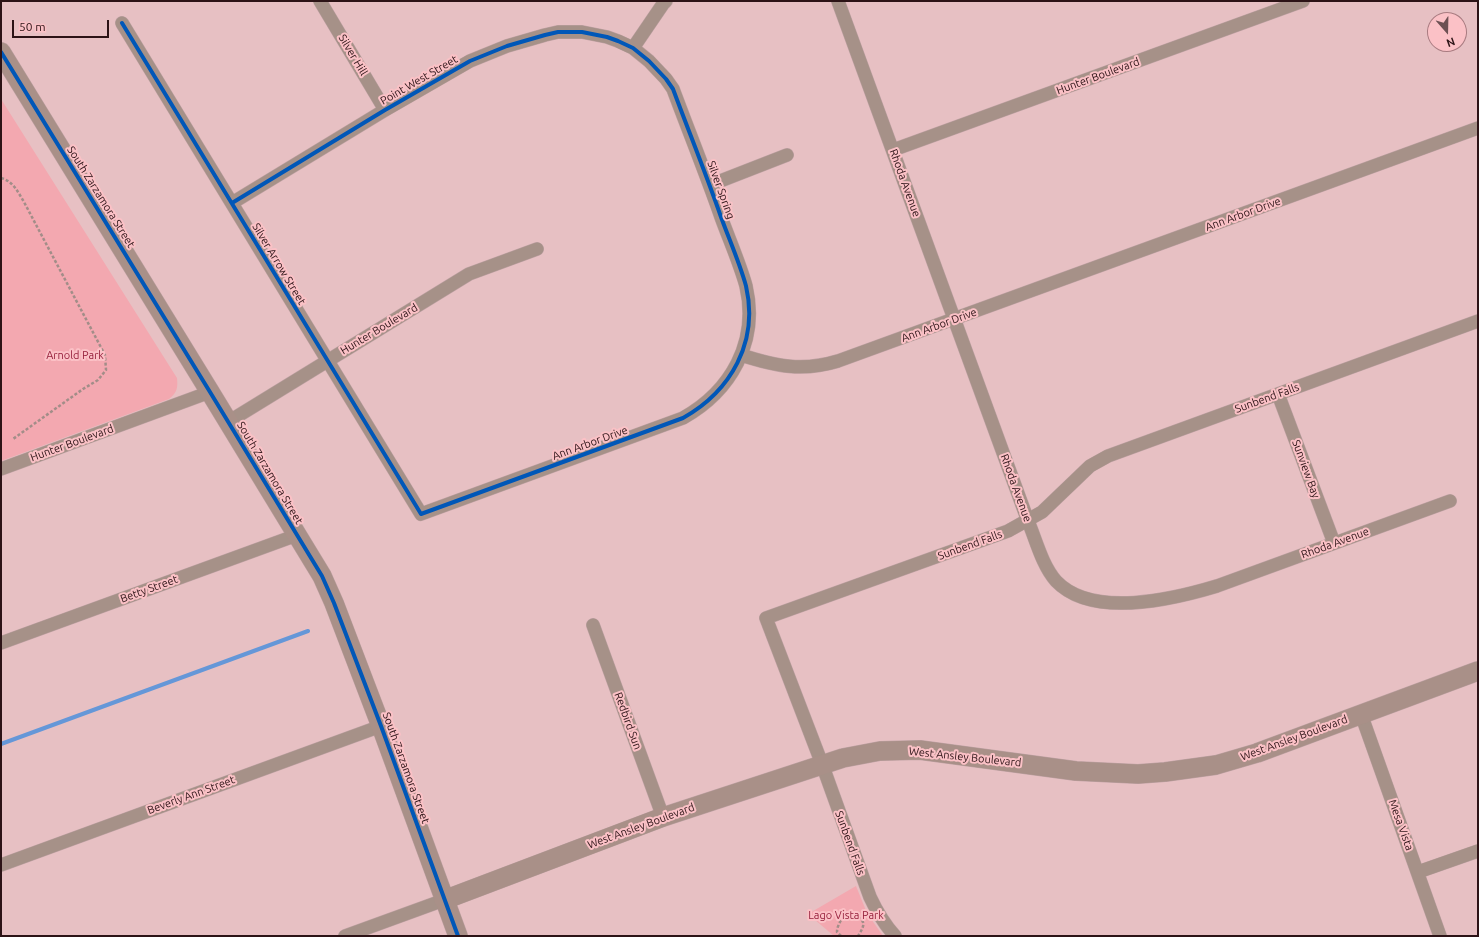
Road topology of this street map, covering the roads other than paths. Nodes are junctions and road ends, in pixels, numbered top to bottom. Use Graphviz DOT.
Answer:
graph roads {
  1 [pos="320,1"];
  2 [pos="666,1"];
  3 [pos="838,1"];
  4 [pos="1303,1"];
  5 [pos="122,23"];
  6 [pos="633,48"];
  7 [pos="1,52"];
  8 [pos="386,110"];
  9 [pos="1478,128"];
  10 [pos="893,150"];
  11 [pos="787,155"];
  12 [pos="710,185"];
  13 [pos="232,203"];
  14 [pos="537,249"];
  15 [pos="955,320"];
  16 [pos="1478,320"];
  17 [pos="741,355"];
  18 [pos="327,360"];
  19 [pos="210,392"];
  20 [pos="1278,394"];
  21 [pos="228,422"];
  22 [pos="1,469"];
  23 [pos="1450,501"];
  24 [pos="421,514"];
  25 [pos="1028,520"];
  26 [pos="298,535"];
  27 [pos="1334,543"];
  28 [pos="592,625"];
  29 [pos="1,643"];
  30 [pos="1478,671"];
  31 [pos="1361,714"];
  32 [pos="381,726"];
  33 [pos="822,764"];
  34 [pos="663,817"];
  35 [pos="1478,851"];
  36 [pos="1,865"];
  37 [pos="1418,872"];
  38 [pos="444,900"];
  39 [pos="345,936"];
  40 [pos="458,936"];
  41 [pos="895,936"];
  42 [pos="1440,936"];
  1 -- 8 [label="street, Silver Hill"];
  2 -- 6 [label="street"];
  3 -- 10 [label="street, Rhoda Avenue"];
  4 -- 10 [label="street, Hunter Boulevard"];
  5 -- 13 [label="street, Silver Arrow Street"];
  6 -- 8 [label="street, Point West Street"];
  6 -- 12 [label="street, Silver Spring"];
  7 -- 19 [label="street, South Zarzamora Street"];
  8 -- 13 [label="street, Point West Street"];
  9 -- 15 [label="street, Ann Arbor Drive"];
  10 -- 15 [label="street, Rhoda Avenue"];
  11 -- 12 [label="street"];
  12 -- 17 [label="street, Silver Spring"];
  13 -- 18 [label="street, Silver Arrow Street"];
  14 -- 18 [label="street, Hunter Boulevard"];
  15 -- 17 [label="street, Ann Arbor Drive"];
  15 -- 25 [label="street, Rhoda Avenue"];
  16 -- 20 [label="street, Sunbend Falls"];
  17 -- 24 [label="street, Ann Arbor Drive"];
  18 -- 21 [label="street, Hunter Boulevard"];
  18 -- 24 [label="street, Silver Arrow Street"];
  19 -- 21 [label="street, South Zarzamora Street"];
  19 -- 22 [label="street, Hunter Boulevard"];
  20 -- 25 [label="street, Sunbend Falls"];
  20 -- 27 [label="street, Sunview Bay"];
  21 -- 26 [label="street, South Zarzamora Street"];
  23 -- 27 [label="street, Rhoda Avenue"];
  25 -- 27 [label="street, Rhoda Avenue"];
  25 -- 33 [label="street, Sunbend Falls"];
  26 -- 29 [label="street, Betty Street"];
  26 -- 32 [label="street, South Zarzamora Street"];
  28 -- 34 [label="street, Redbird Sun"];
  30 -- 31 [label="street, West Ansley Boulevard"];
  31 -- 33 [label="street, West Ansley Boulevard"];
  31 -- 37 [label="street, Mesa Vista"];
  32 -- 36 [label="street, Beverly Ann Street"];
  32 -- 38 [label="street, South Zarzamora Street"];
  33 -- 34 [label="street, West Ansley Boulevard"];
  33 -- 41 [label="street, Sunbend Falls"];
  34 -- 38 [label="street, West Ansley Boulevard"];
  35 -- 37 [label="street"];
  37 -- 42 [label="street, Mesa Vista"];
  38 -- 39 [label="street, West Ansley Boulevard"];
  38 -- 40 [label="street, South Zarzamora Street"];
}
